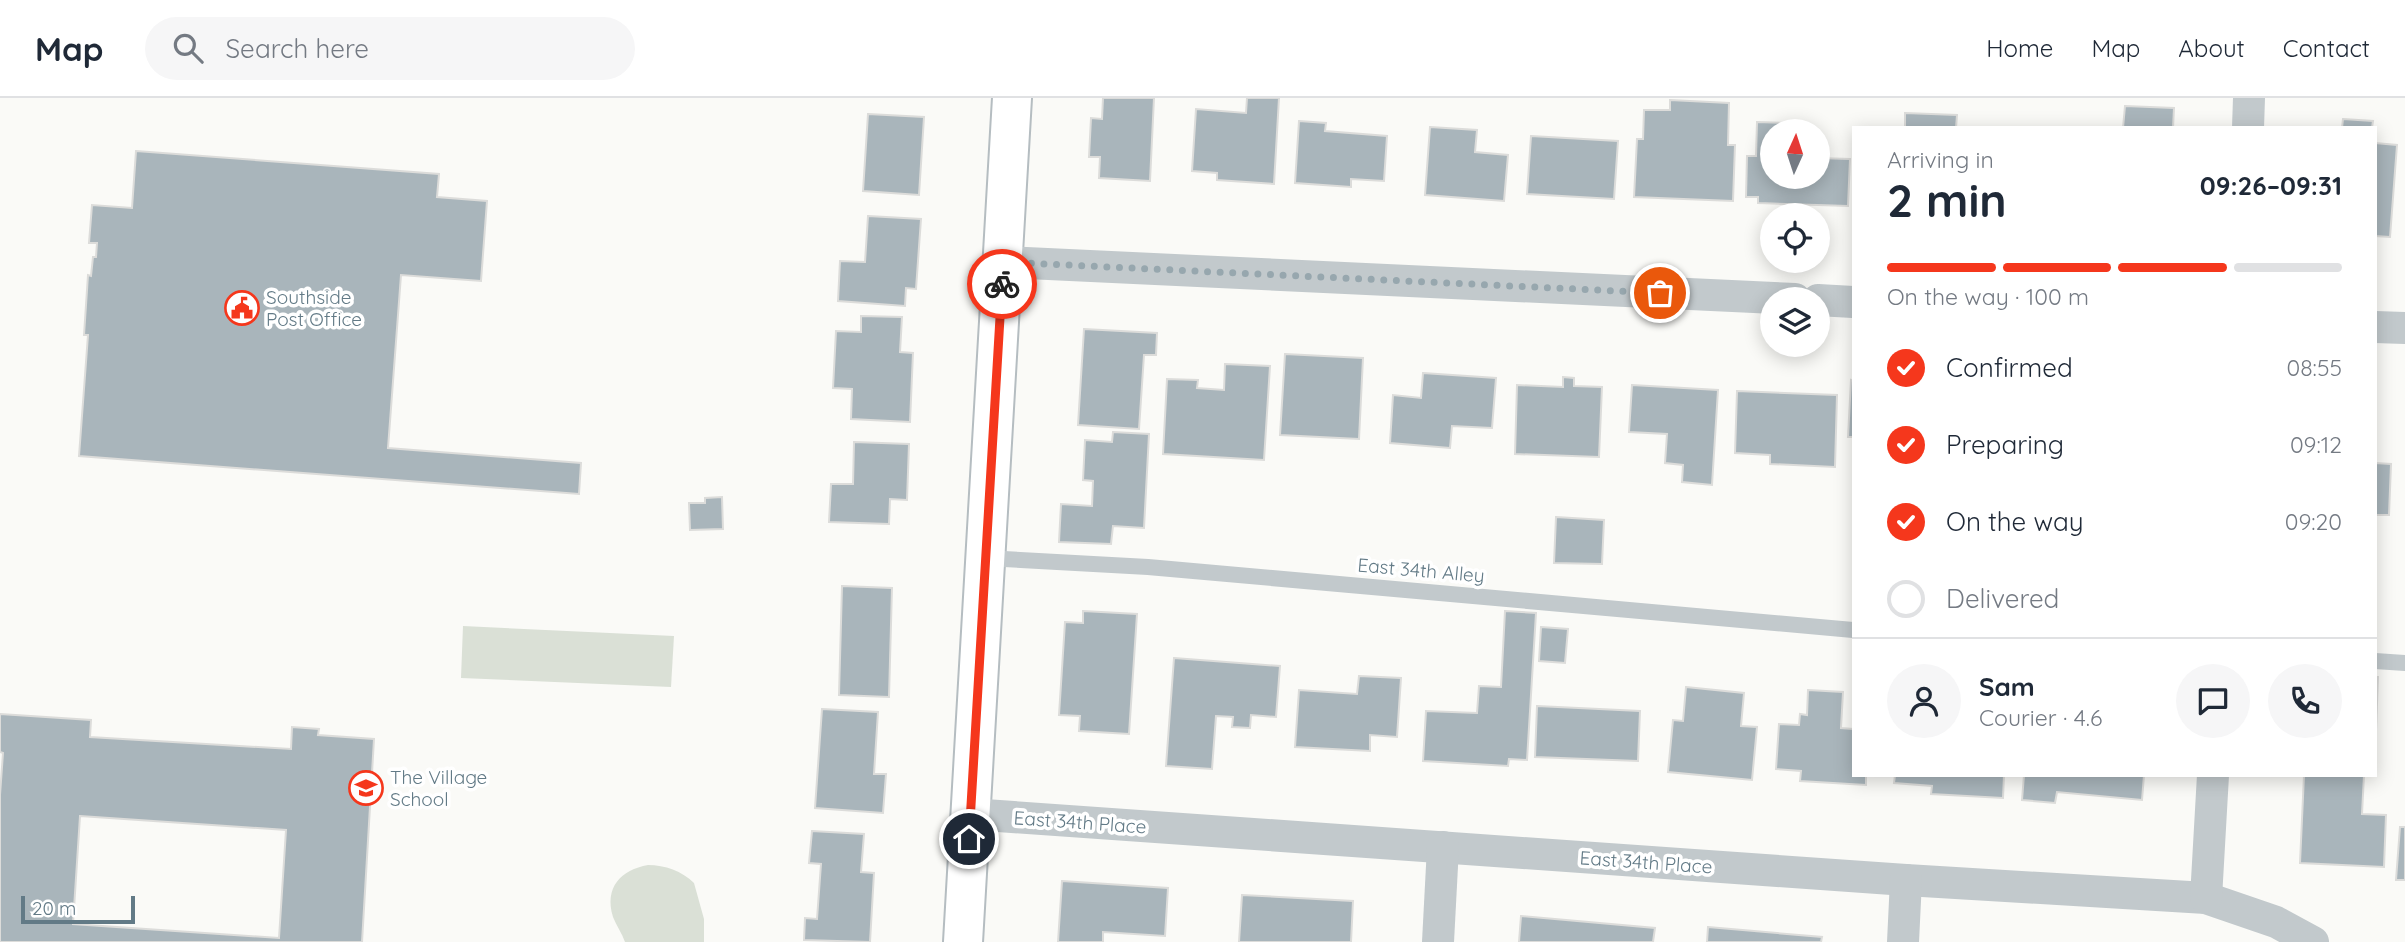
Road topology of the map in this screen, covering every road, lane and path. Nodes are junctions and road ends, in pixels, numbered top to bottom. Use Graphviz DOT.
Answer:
graph roads {
  1 [pos="1012,98"];
  2 [pos="2249,98"];
  3 [pos="2248,126"];
  4 [pos="1003,262"];
  5 [pos="1760,297"];
  6 [pos="1830,301"];
  7 [pos="1852,302"];
  8 [pos="2377,327"];
  9 [pos="2405,328"];
  10 [pos="985,558"];
  11 [pos="1852,630"];
  12 [pos="2377,661"];
  13 [pos="2405,663"];
  14 [pos="2213,777"];
  15 [pos="970,814"];
  16 [pos="1443,848"];
  17 [pos="1906,880"];
  18 [pos="2206,898"];
  19 [pos="963,942"];
  20 [pos="1438,942"];
  21 [pos="1903,942"];
  22 [pos="2313,942"];
  1 -- 4 [label="street"];
  2 -- 3 [label="street"];
  4 -- 5 [label="street"];
  4 -- 10 [label="street"];
  6 -- 7 [label="street"];
  8 -- 9 [label="street"];
  10 -- 11 [label="lane, East 34th Alley"];
  10 -- 15 [label="street"];
  12 -- 13 [label="lane"];
  14 -- 18 [label="street"];
  15 -- 16 [label="street, East 34th Place"];
  15 -- 19 [label="street"];
  16 -- 17 [label="street, East 34th Place"];
  16 -- 20 [label="street"];
  17 -- 18 [label="street, East 34th Place"];
  17 -- 21 [label="street"];
  18 -- 22 [label="street, East 34th Place"];
}
